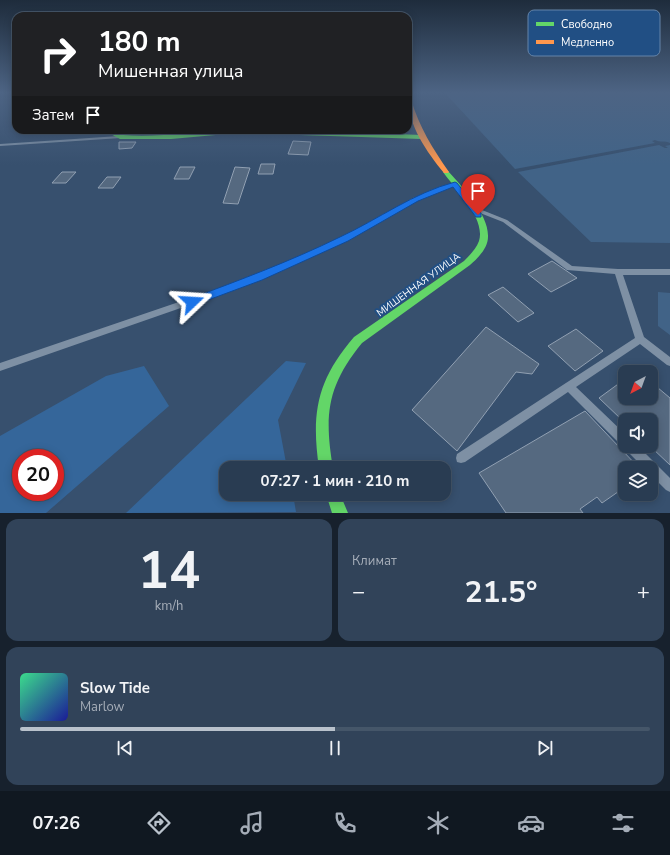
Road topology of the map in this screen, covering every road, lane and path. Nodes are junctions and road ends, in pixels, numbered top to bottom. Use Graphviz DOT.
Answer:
graph roads {
  1 [pos="414,117"];
  2 [pos="114,134"];
  3 [pos="200,134"];
  4 [pos="330,134"];
  5 [pos="120,137"];
  6 [pos="422,138"];
  7 [pos="0,146"];
  8 [pos="455,184"];
  9 [pos="475,210"];
  10 [pos="618,272"];
  11 [pos="670,272"];
  12 [pos="640,338"];
  13 [pos="670,362"];
  14 [pos="0,367"];
  15 [pos="569,386"];
  16 [pos="618,435"];
  17 [pos="637,453"];
  18 [pos="462,458"];
  19 [pos="324,461"];
  20 [pos="670,486"];
  21 [pos="336,501"];
  22 [pos="340,513"];
  1 -- 6 [label="main road, МИШЕННАЯ УЛИЦА"];
  2 -- 5 [label="main road"];
  3 -- 5 [label="main road"];
  4 -- 6 [label="main road"];
  5 -- 7 [label="lane"];
  6 -- 8 [label="main road, МИШЕННАЯ УЛИЦА"];
  8 -- 9 [label="main road, МИШЕННАЯ УЛИЦА"];
  8 -- 14 [label="lane"];
  9 -- 10 [label="lane"];
  9 -- 19 [label="main road, МИШЕННАЯ УЛИЦА"];
  10 -- 11 [label="lane"];
  10 -- 12 [label="lane"];
  12 -- 13 [label="lane"];
  12 -- 15 [label="lane"];
  15 -- 16 [label="lane"];
  15 -- 18 [label="lane"];
  17 -- 20 [label="lane"];
  21 -- 22 [label="main road"];
}
